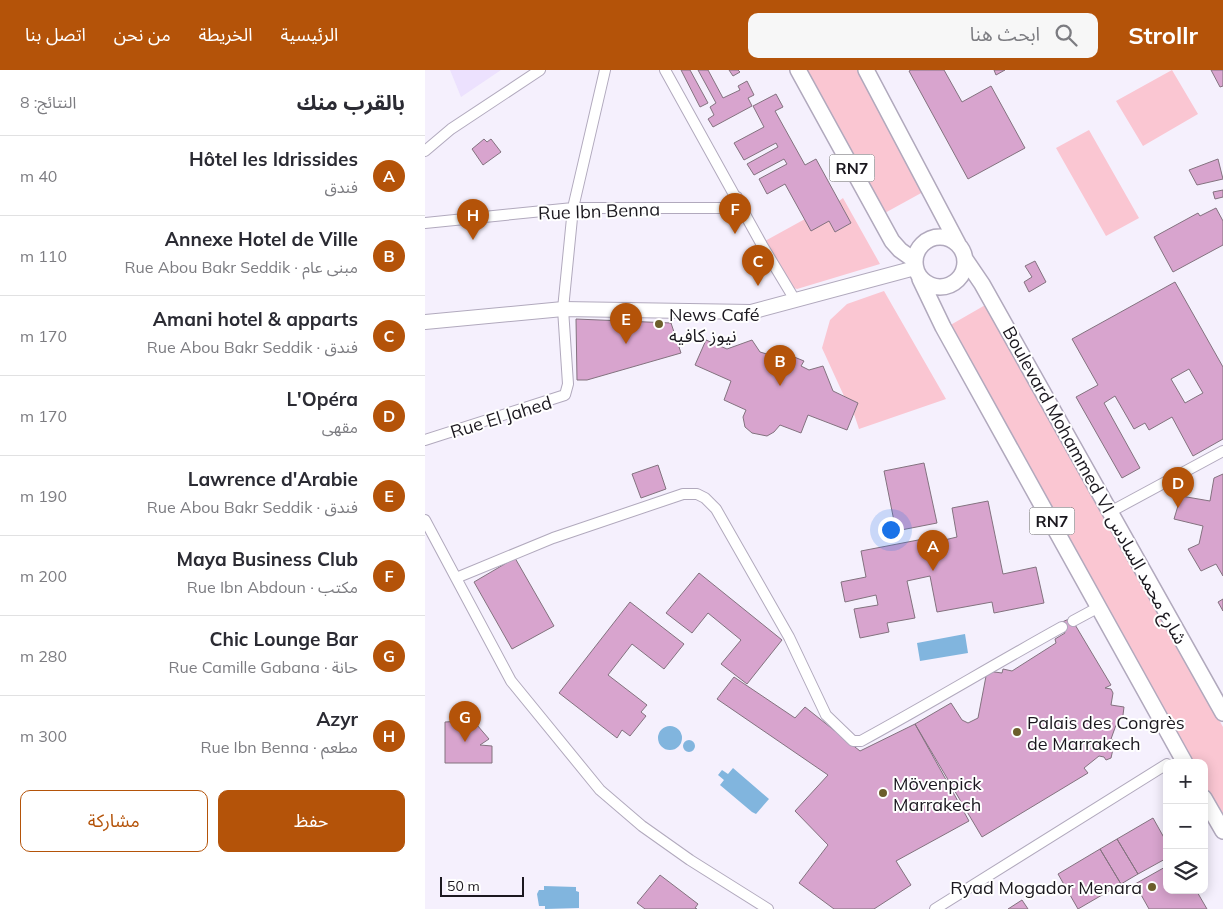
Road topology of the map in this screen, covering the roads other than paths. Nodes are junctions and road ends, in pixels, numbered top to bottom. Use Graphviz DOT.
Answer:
graph roads {
  1 [pos="540,70"];
  2 [pos="605,70"];
  3 [pos="665,70"];
  4 [pos="798,70"];
  5 [pos="867,70"];
  6 [pos="425,151"];
  7 [pos="737,197"];
  8 [pos="573,208"];
  9 [pos="425,223"];
  10 [pos="958,244"];
  11 [pos="965,259"];
  12 [pos="917,269"];
  13 [pos="795,300"];
  14 [pos="563,309"];
  15 [pos="425,322"];
  16 [pos="425,440"];
  17 [pos="1223,451"];
  18 [pos="1110,512"];
  19 [pos="425,520"];
  20 [pos="456,578"];
  21 [pos="1099,607"];
  22 [pos="1073,621"];
  23 [pos="1062,627"];
  24 [pos="1223,713"];
  25 [pos="1174,759"];
  26 [pos="1163,768"];
  27 [pos="1207,804"];
  28 [pos="1223,831"];
  29 [pos="768,909"];
  30 [pos="935,909"];
  1 -- 6 [label="street"];
  2 -- 8 [label="street"];
  3 -- 7 [label="street"];
  4 -- 12 [label="main road, RN7"];
  5 -- 10 [label="main road"];
  7 -- 8 [label="street, Rue Ibn Benna"];
  7 -- 13 [label="street"];
  8 -- 9 [label="street, Rue Ibn Benna"];
  8 -- 14 [label="street"];
  10 -- 11 [label="main road"];
  10 -- 12 [label="main road"];
  11 -- 12 [label="main road, RN7"];
  11 -- 18 [label="main road, Boulevard Mohammed VI شارع محمد السادس"];
  12 -- 13 [label="street"];
  12 -- 21 [label="main road, RN7"];
  13 -- 14 [label="street"];
  14 -- 15 [label="street"];
  14 -- 16 [label="street, Rue El Jahed"];
  17 -- 18 [label="street"];
  18 -- 24 [label="main road, Boulevard Mohammed VI شارع محمد السادس"];
  19 -- 20 [label="street"];
  20 -- 23 [label="street"];
  20 -- 29 [label="street"];
  21 -- 22 [label="street"];
  21 -- 25 [label="main road, RN7"];
  26 -- 30 [label="street"];
  27 -- 28 [label="main road"];
}
